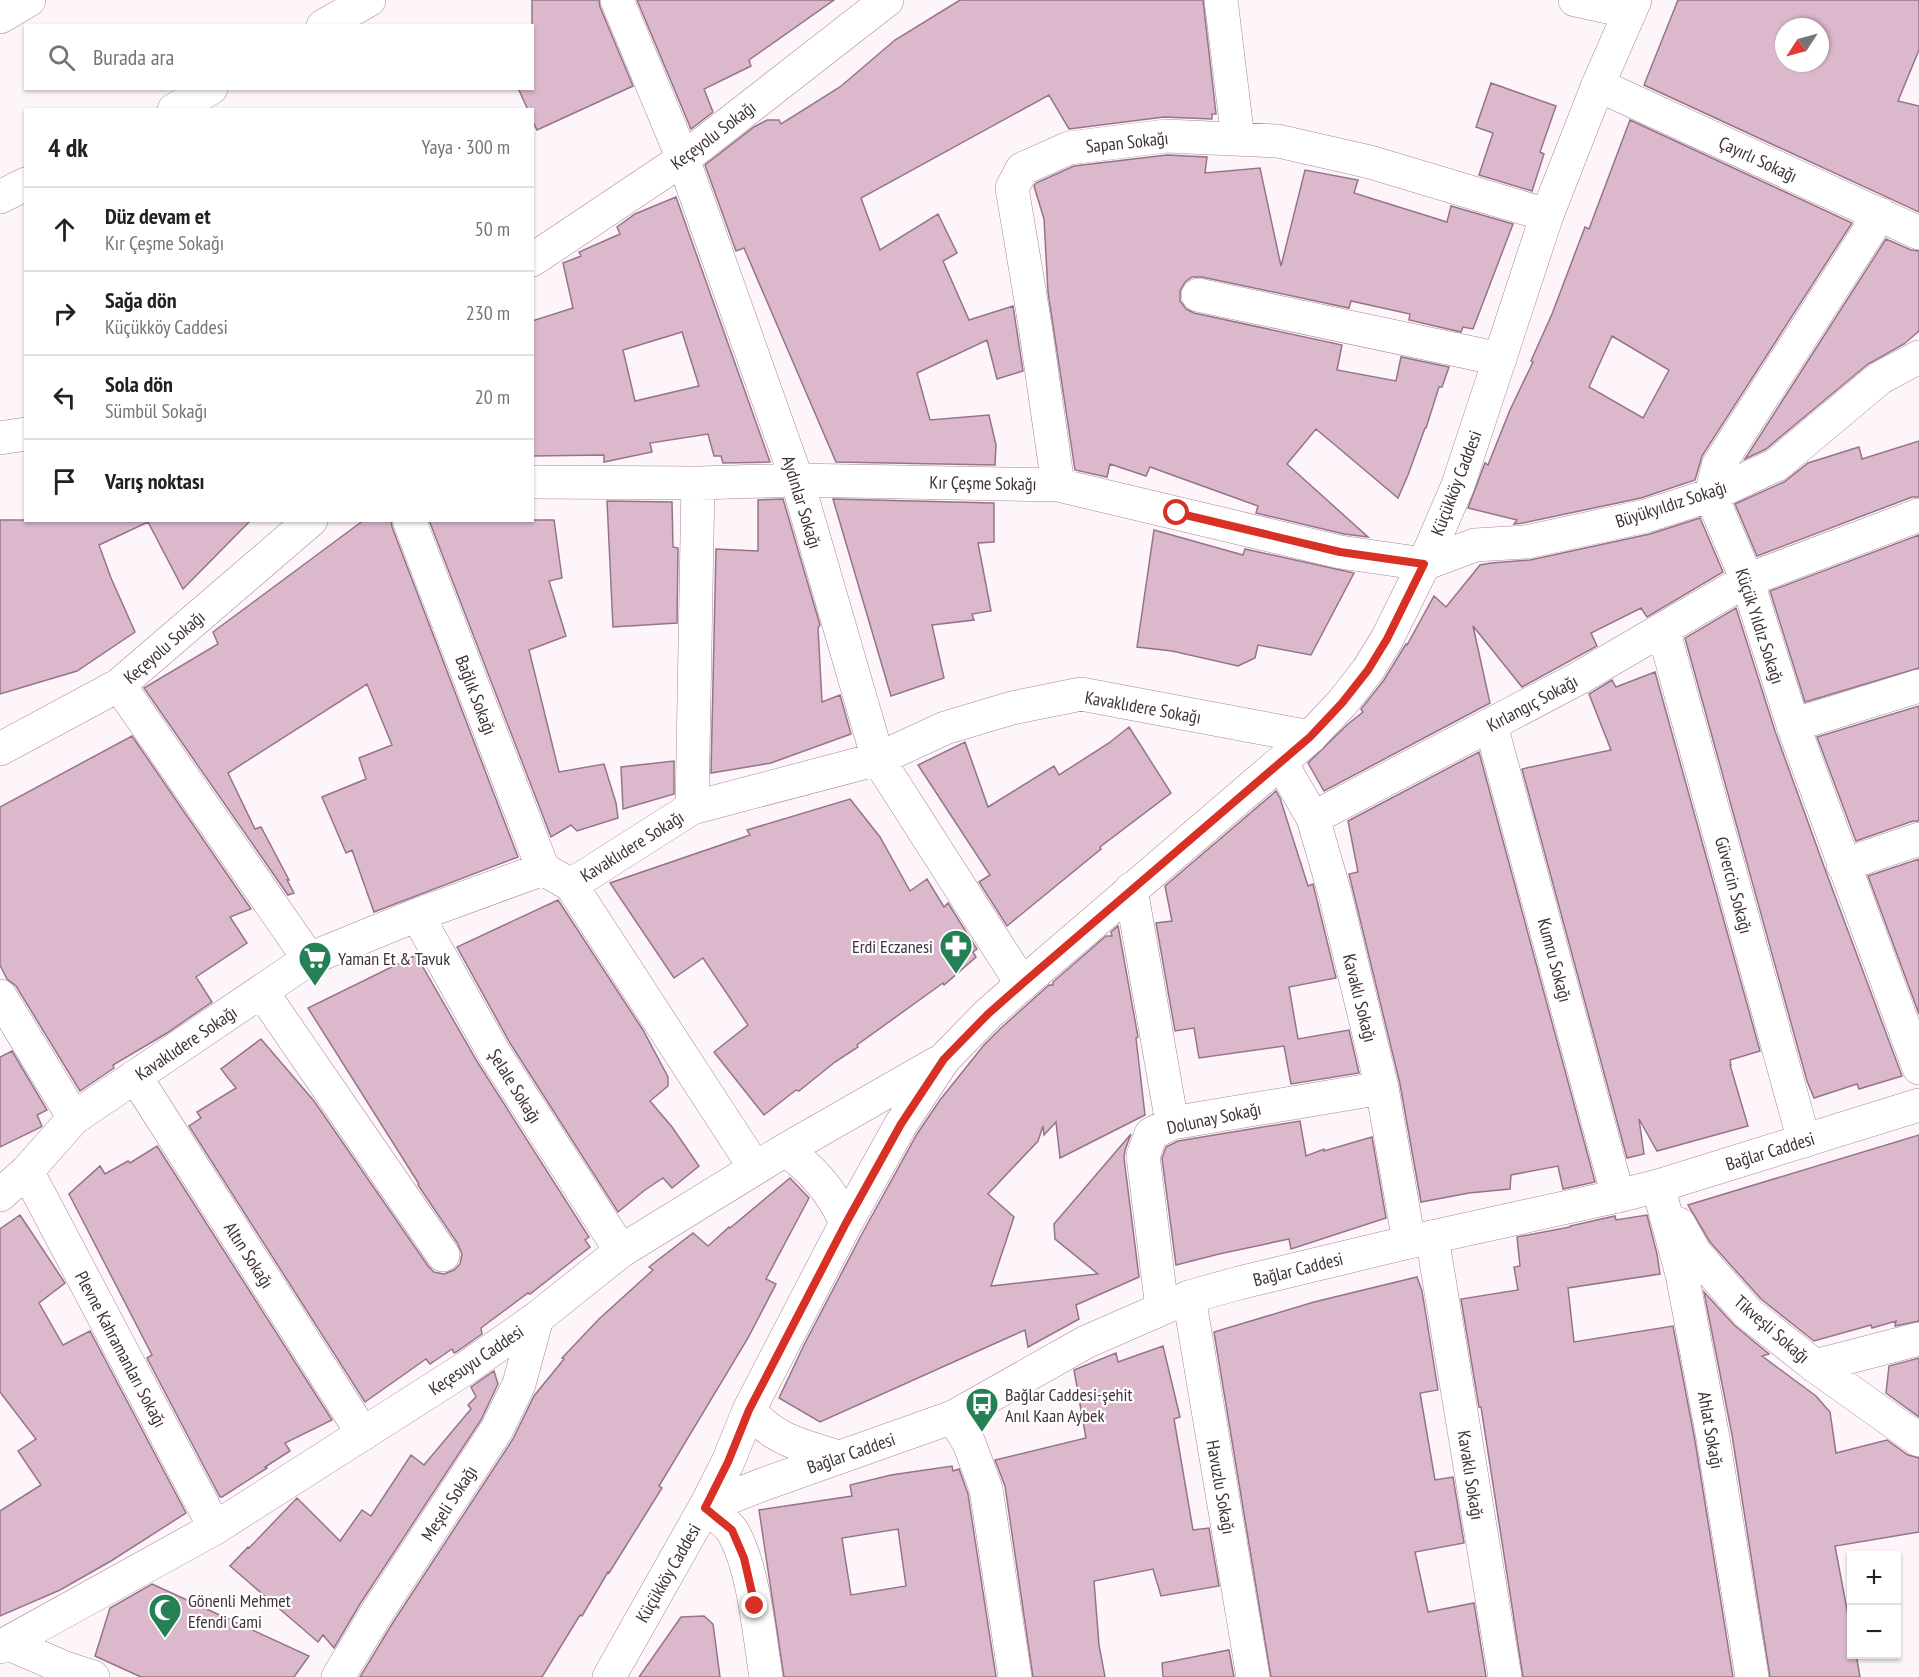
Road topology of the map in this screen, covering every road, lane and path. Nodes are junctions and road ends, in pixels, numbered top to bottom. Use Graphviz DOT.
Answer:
graph roads {
  1 [pos="29,0"];
  2 [pos="369,0"];
  3 [pos="617,0"];
  4 [pos="887,0"];
  5 [pos="1221,0"];
  6 [pos="1575,0"];
  7 [pos="1632,6"];
  8 [pos="0,17"];
  9 [pos="327,24"];
  10 [pos="1598,85"];
  11 [pos="208,90"];
  12 [pos="177,108"];
  13 [pos="1238,139"];
  14 [pos="683,159"];
  15 [pos="24,185"];
  16 [pos="0,197"];
  17 [pos="1880,214"];
  18 [pos="1547,215"];
  19 [pos="1919,233"];
  20 [pos="534,259"];
  21 [pos="1197,296"];
  22 [pos="1919,357"];
  23 [pos="1500,358"];
  24 [pos="24,434"];
  25 [pos="0,438"];
  26 [pos="797,480"];
  27 [pos="534,482"];
  28 [pos="698,483"];
  29 [pos="1058,484"];
  30 [pos="1711,495"];
  31 [pos="1919,515"];
  32 [pos="309,522"];
  33 [pos="410,522"];
  34 [pos="1424,564"];
  35 [pos="1747,580"];
  36 [pos="1663,629"];
  37 [pos="119,686"];
  38 [pos="1919,686"];
  39 [pos="1491,724"];
  40 [pos="1793,725"];
  41 [pos="1310,737"];
  42 [pos="0,749"];
  43 [pos="878,759"];
  44 [pos="1281,763"];
  45 [pos="692,808"];
  46 [pos="1313,818"];
  47 [pos="1919,839"];
  48 [pos="1843,865"];
  49 [pos="543,869"];
  50 [pos="571,885"];
  51 [pos="1131,889"];
  52 [pos="417,915"];
  53 [pos="309,959"];
  54 [pos="1022,984"];
  55 [pos="262,992"];
  56 [pos="0,996"];
  57 [pos="944,1059"];
  58 [pos="1919,1068"];
  59 [pos="135,1076"];
  60 [pos="1382,1088"];
  61 [pos="1919,1105"];
  62 [pos="74,1118"];
  63 [pos="1173,1123"];
  64 [pos="1804,1141"];
  65 [pos="785,1150"];
  66 [pos="755,1168"];
  67 [pos="27,1171"];
  68 [pos="1658,1186"];
  69 [pos="0,1195"];
  70 [pos="1618,1196"];
  71 [pos="846,1223"];
  72 [pos="1421,1240"];
  73 [pos="621,1251"];
  74 [pos="443,1255"];
  75 [pos="1175,1303"];
  76 [pos="537,1318"];
  77 [pos="1919,1340"];
  78 [pos="1815,1366"];
  79 [pos="749,1410"];
  80 [pos="953,1417"];
  81 [pos="363,1434"];
  82 [pos="1919,1440"];
  83 [pos="838,1457"];
  84 [pos="705,1508"];
  85 [pos="214,1528"];
  86 [pos="4,1646"];
  87 [pos="93,1677"];
  88 [pos="338,1677"];
  89 [pos="609,1677"];
  90 [pos="766,1677"];
  91 [pos="1015,1677"];
  92 [pos="1253,1677"];
  93 [pos="1505,1677"];
  94 [pos="1752,1677"];
  1 -- 8 [label="street"];
  2 -- 9 [label="street"];
  3 -- 14 [label="street, Aydınlar Sokağı"];
  4 -- 14 [label="street, Keçeyolu Sokağı"];
  5 -- 13 [label="street"];
  6 -- 7 [label="street"];
  7 -- 10 [label="street, Küçükköy Caddesi"];
  10 -- 17 [label="street, Çayırlı Sokağı"];
  10 -- 18 [label="street, Küçükköy Caddesi"];
  11 -- 12 [label="street"];
  13 -- 18 [label="street, Sapan Sokağı"];
  13 -- 29 [label="street, Sapan Sokağı"];
  14 -- 20 [label="street, Keçeyolu Sokağı"];
  14 -- 26 [label="street, Aydınlar Sokağı"];
  15 -- 16 [label="street"];
  17 -- 19 [label="street, Çayırlı Sokağı"];
  17 -- 30 [label="street"];
  18 -- 23 [label="street, Küçükköy Caddesi"];
  21 -- 23 [label="street"];
  22 -- 30 [label="street, Büyükyıldız Sokağı"];
  23 -- 34 [label="street, Küçükköy Caddesi"];
  24 -- 25 [label="street"];
  26 -- 28 [label="street, Kır Çeşme Sokağı"];
  26 -- 29 [label="street, Kır Çeşme Sokağı"];
  26 -- 43 [label="street, Aydınlar Sokağı"];
  27 -- 28 [label="street, Kır Çeşme Sokağı"];
  28 -- 45 [label="street"];
  29 -- 34 [label="street, Kır Çeşme Sokağı"];
  30 -- 34 [label="street, Büyükyıldız Sokağı"];
  30 -- 35 [label="street, Küçük Yıldız Sokağı"];
  31 -- 35 [label="street, Kırlangıç Sokağı"];
  32 -- 37 [label="street, Keçeyolu Sokağı"];
  33 -- 49 [label="street, Bağlık Sokağı"];
  34 -- 41 [label="street, Küçükköy Caddesi"];
  35 -- 36 [label="street, Kırlangıç Sokağı"];
  35 -- 40 [label="street, Küçük Yıldız Sokağı"];
  36 -- 39 [label="street, Kırlangıç Sokağı"];
  36 -- 64 [label="street, Güvercin Sokağı"];
  37 -- 42 [label="street, Keçeyolu Sokağı"];
  37 -- 53 [label="street"];
  38 -- 40 [label="street"];
  39 -- 46 [label="street, Kırlangıç Sokağı"];
  39 -- 70 [label="street, Kumru Sokağı"];
  40 -- 48 [label="street, Küçük Yıldız Sokağı"];
  41 -- 43 [label="street, Kavaklıdere Sokağı"];
  41 -- 44 [label="street, Küçükköy Caddesi"];
  43 -- 45 [label="street, Kavaklıdere Sokağı"];
  43 -- 54 [label="street, Aydınlar Sokağı"];
  44 -- 46 [label="street, Kavaklı Sokağı"];
  44 -- 51 [label="street, Küçükköy Caddesi"];
  45 -- 50 [label="street, Kavaklıdere Sokağı"];
  46 -- 60 [label="street, Kavaklı Sokağı"];
  47 -- 48 [label="street"];
  48 -- 58 [label="street, Küçük Yıldız Sokağı"];
  49 -- 50 [label="street, Kavaklıdere Sokağı"];
  49 -- 52 [label="street, Kavaklıdere Sokağı"];
  50 -- 66 [label="street"];
  51 -- 54 [label="street, Küçükköy Caddesi"];
  51 -- 63 [label="street"];
  52 -- 53 [label="street, Kavaklıdere Sokağı"];
  52 -- 73 [label="street, Şelale Sokağı"];
  53 -- 55 [label="street, Kavaklıdere Sokağı"];
  54 -- 57 [label="street, Küçükköy Caddesi"];
  55 -- 59 [label="street, Kavaklıdere Sokağı"];
  55 -- 74 [label="street"];
  56 -- 62 [label="street"];
  57 -- 65 [label="street, Keçesuyu Caddesi"];
  57 -- 71 [label="street, Küçükköy Caddesi"];
  59 -- 62 [label="street, Kavaklıdere Sokağı"];
  59 -- 81 [label="street, Altın Sokağı"];
  60 -- 63 [label="street, Dolunay Sokağı"];
  60 -- 72 [label="street, Kavaklı Sokağı"];
  61 -- 64 [label="street, Bağlar Caddesi"];
  62 -- 67 [label="street, Kavaklıdere Sokağı"];
  63 -- 75 [label="street, Dolunay Sokağı"];
  64 -- 68 [label="street, Bağlar Caddesi"];
  65 -- 66 [label="street, Keçesuyu Caddesi"];
  65 -- 71 [label="street"];
  66 -- 73 [label="street, Keçesuyu Caddesi"];
  67 -- 69 [label="street, Kavaklıdere Sokağı"];
  67 -- 85 [label="street, Plevne Kahramanları Sokağı"];
  68 -- 70 [label="street, Bağlar Caddesi"];
  68 -- 78 [label="street, Tikveşli Sokağı"];
  68 -- 94 [label="street, Ahlat Sokağı"];
  70 -- 72 [label="street, Bağlar Caddesi"];
  71 -- 79 [label="street, Küçükköy Caddesi"];
  72 -- 75 [label="street, Bağlar Caddesi"];
  72 -- 93 [label="street, Kavaklı Sokağı"];
  73 -- 76 [label="street, Keçesuyu Caddesi"];
  75 -- 80 [label="street, Bağlar Caddesi"];
  75 -- 92 [label="street, Havuzlu Sokağı"];
  76 -- 81 [label="street, Keçesuyu Caddesi"];
  76 -- 88 [label="street, Meşeli Sokağı"];
  77 -- 78 [label="street"];
  78 -- 82 [label="street, Tikveşli Sokağı"];
  79 -- 83 [label="street"];
  79 -- 84 [label="street, Küçükköy Caddesi"];
  80 -- 83 [label="street, Bağlar Caddesi"];
  80 -- 91 [label="street"];
  81 -- 85 [label="street, Keçesuyu Caddesi"];
  83 -- 84 [label="street, Bağlar Caddesi"];
  84 -- 89 [label="street, Küçükköy Caddesi"];
  84 -- 90 [label="street"];
  85 -- 86 [label="street, Keçesuyu Caddesi"];
  86 -- 87 [label="street"];
}
